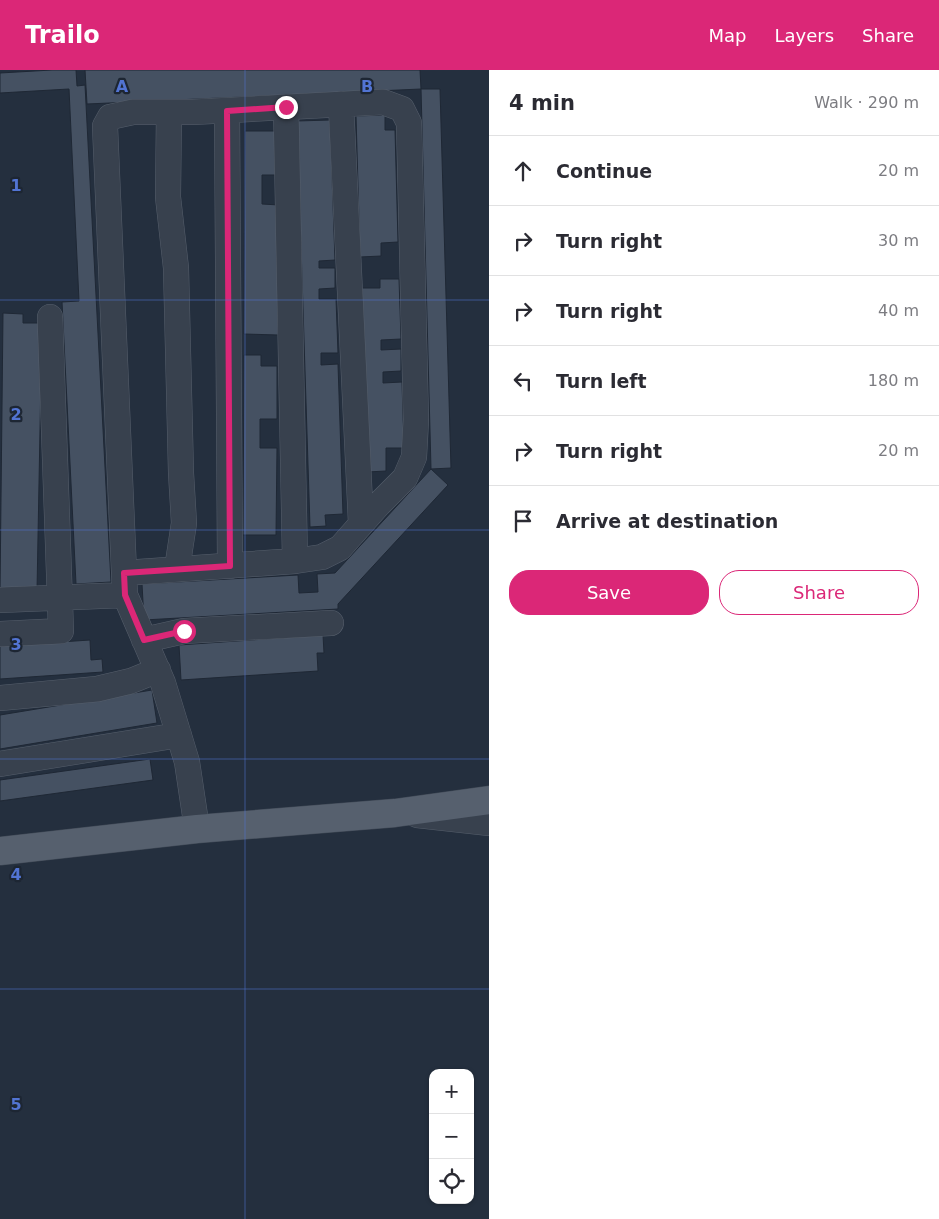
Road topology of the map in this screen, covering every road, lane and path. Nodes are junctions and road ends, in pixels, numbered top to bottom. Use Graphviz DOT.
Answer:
graph roads {
  1 [pos="341,104"];
  2 [pos="286,107"];
  3 [pos="227,111"];
  4 [pos="169,112"];
  5 [pos="50,317"];
  6 [pos="360,524"];
  7 [pos="295,561"];
  8 [pos="230,566"];
  9 [pos="177,569"];
  10 [pos="124,584"];
  11 [pos="59,598"];
  12 [pos="0,600"];
  13 [pos="331,623"];
  14 [pos="0,634"];
  15 [pos="144,640"];
  16 [pos="158,670"];
  17 [pos="0,698"];
  18 [pos="179,735"];
  19 [pos="0,764"];
  20 [pos="489,800"];
  21 [pos="395,813"];
  22 [pos="489,824"];
  23 [pos="197,828"];
  24 [pos="0,851"];
  1 -- 2 [label="street"];
  1 -- 6 [label="street"];
  1 -- 6 [label="street"];
  2 -- 3 [label="street"];
  2 -- 7 [label="street"];
  3 -- 4 [label="street"];
  3 -- 8 [label="street"];
  4 -- 9 [label="street"];
  4 -- 10 [label="street"];
  5 -- 11 [label="street"];
  6 -- 7 [label="street"];
  7 -- 8 [label="street"];
  8 -- 9 [label="street"];
  9 -- 10 [label="street"];
  10 -- 11 [label="street"];
  10 -- 15 [label="street"];
  11 -- 12 [label="street"];
  11 -- 14 [label="street"];
  13 -- 15 [label="street"];
  15 -- 16 [label="street"];
  16 -- 17 [label="street"];
  16 -- 18 [label="street"];
  18 -- 19 [label="street"];
  18 -- 23 [label="street"];
  20 -- 21 [label="main road"];
  21 -- 22 [label="street"];
  21 -- 23 [label="main road"];
  23 -- 24 [label="main road"];
}
